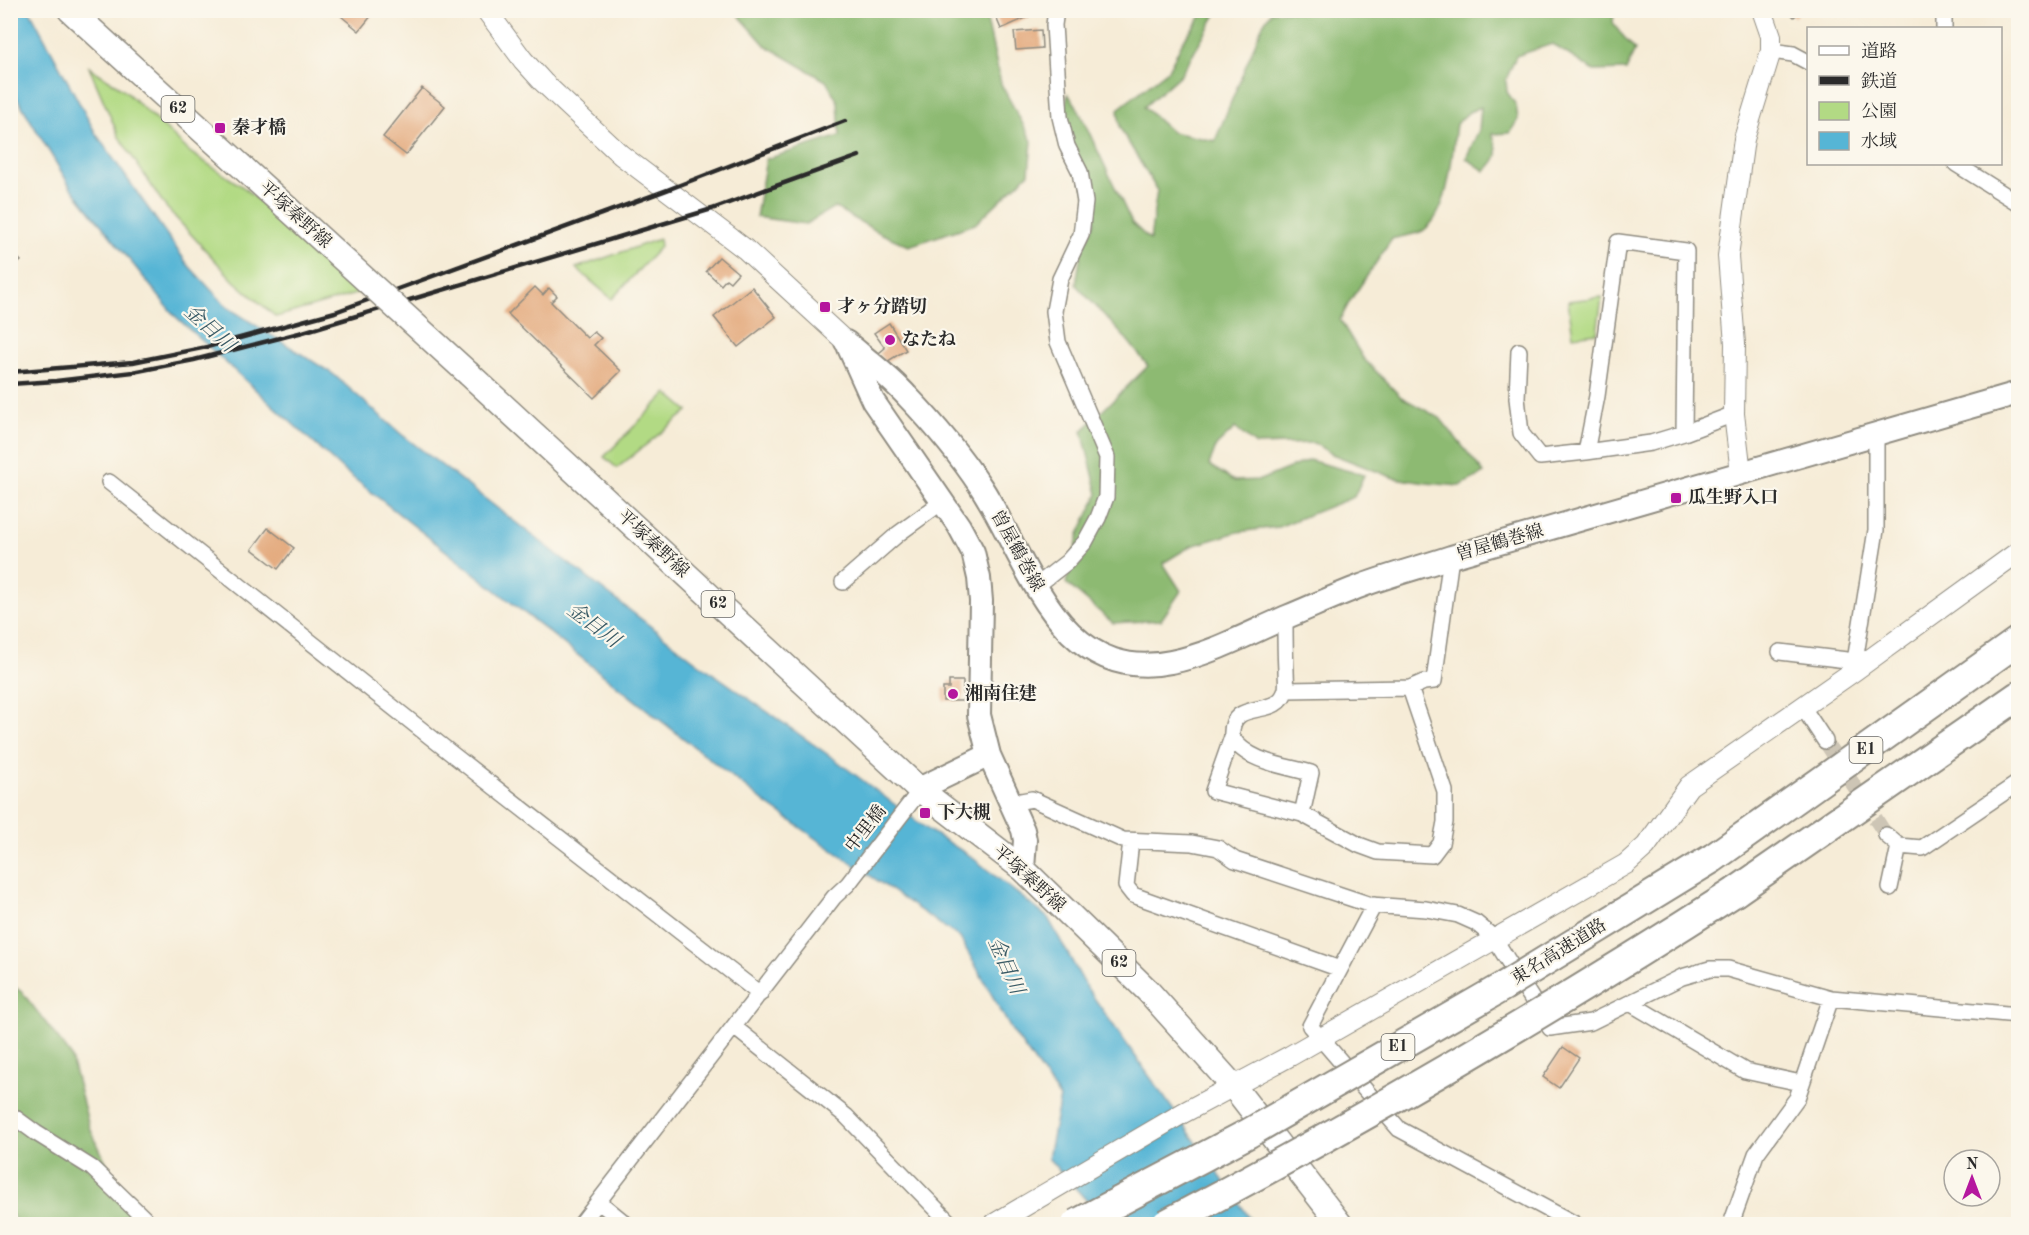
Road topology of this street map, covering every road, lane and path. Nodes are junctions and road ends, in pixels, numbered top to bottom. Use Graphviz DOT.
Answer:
graph roads {
  1 [pos="70,10"];
  2 [pos="486,10"];
  3 [pos="1056,10"];
  4 [pos="1762,10"];
  5 [pos="1941,10"];
  6 [pos="1944,27"];
  7 [pos="1771,51"];
  8 [pos="1807,61"];
  9 [pos="1958,165"];
  10 [pos="2019,203"];
  11 [pos="846,342"];
  12 [pos="1519,351"];
  13 [pos="2019,393"];
  14 [pos="1734,414"];
  15 [pos="1684,433"];
  16 [pos="1876,434"];
  17 [pos="1586,452"];
  18 [pos="1742,473"];
  19 [pos="109,482"];
  20 [pos="942,502"];
  21 [pos="2019,552"];
  22 [pos="1451,557"];
  23 [pos="843,582"];
  24 [pos="1034,586"];
  25 [pos="1285,618"];
  26 [pos="2019,641"];
  27 [pos="1780,652"];
  28 [pos="1855,666"];
  29 [pos="1410,688"];
  30 [pos="1286,690"];
  31 [pos="2019,696"];
  32 [pos="1802,706"];
  33 [pos="1232,736"];
  34 [pos="1825,741"];
  35 [pos="989,755"];
  36 [pos="2019,783"];
  37 [pos="917,793"];
  38 [pos="1010,803"];
  39 [pos="1302,814"];
  40 [pos="1886,835"];
  41 [pos="1131,841"];
  42 [pos="1899,846"];
  43 [pos="1023,869"];
  44 [pos="1890,888"];
  45 [pos="1374,905"];
  46 [pos="1494,938"];
  47 [pos="1340,969"];
  48 [pos="760,993"];
  49 [pos="1831,998"];
  50 [pos="1630,1003"];
  51 [pos="2019,1015"];
  52 [pos="734,1027"];
  53 [pos="1319,1039"];
  54 [pos="1801,1083"];
  55 [pos="1234,1087"];
  56 [pos="10,1114"];
  57 [pos="599,1202"];
  58 [pos="150,1224"];
  59 [pos="581,1224"];
  60 [pos="626,1224"];
  61 [pos="951,1224"];
  62 [pos="994,1224"];
  63 [pos="1076,1224"];
  64 [pos="1166,1224"];
  65 [pos="1340,1224"];
  66 [pos="1575,1224"];
  67 [pos="1731,1224"];
  1 -- 37 [label="main road, 平塚秦野線 / 62, bridge"];
  2 -- 11 [label="street"];
  3 -- 24 [label="street"];
  4 -- 7 [label="street"];
  5 -- 6 [label="street"];
  7 -- 8 [label="street"];
  7 -- 14 [label="street"];
  9 -- 10 [label="street"];
  11 -- 20 [label="main road"];
  11 -- 24 [label="main road, 曽屋鶴巻線"];
  12 -- 17 [label="street"];
  13 -- 16 [label="main road, 曽屋鶴巻線"];
  14 -- 15 [label="street"];
  14 -- 18 [label="street"];
  15 -- 17 [label="street"];
  15 -- 17 [label="street"];
  16 -- 18 [label="main road, 曽屋鶴巻線"];
  16 -- 28 [label="street"];
  18 -- 22 [label="main road, 曽屋鶴巻線"];
  19 -- 48 [label="street"];
  20 -- 23 [label="street"];
  20 -- 35 [label="main road"];
  21 -- 28 [label="street"];
  22 -- 25 [label="main road, 曽屋鶴巻線"];
  22 -- 29 [label="street"];
  24 -- 25 [label="main road, 曽屋鶴巻線"];
  25 -- 30 [label="street"];
  26 -- 63 [label="highway, 東名高速道路 / E1, bridge"];
  27 -- 28 [label="street"];
  28 -- 32 [label="street"];
  29 -- 30 [label="street"];
  29 -- 39 [label="street"];
  30 -- 33 [label="street"];
  31 -- 64 [label="highway, E1, bridge"];
  32 -- 34 [label="street"];
  32 -- 46 [label="street"];
  33 -- 39 [label="street"];
  33 -- 39 [label="street"];
  35 -- 37 [label="main road"];
  35 -- 38 [label="main road"];
  36 -- 42 [label="street"];
  37 -- 43 [label="main road, 平塚秦野線 / 62"];
  37 -- 48 [label="street, 中里橋"];
  38 -- 41 [label="street"];
  38 -- 43 [label="main road"];
  40 -- 42 [label="street"];
  41 -- 45 [label="street"];
  41 -- 47 [label="street"];
  42 -- 44 [label="street"];
  43 -- 55 [label="main road, 平塚秦野線 / 62"];
  45 -- 46 [label="street"];
  45 -- 47 [label="street"];
  46 -- 50 [label="street"];
  46 -- 53 [label="street"];
  47 -- 53 [label="street"];
  48 -- 52 [label="street, 中里橋"];
  49 -- 50 [label="street"];
  49 -- 51 [label="street"];
  49 -- 54 [label="street"];
  50 -- 54 [label="street"];
  52 -- 57 [label="street, 中里橋"];
  52 -- 61 [label="street"];
  53 -- 55 [label="street"];
  53 -- 66 [label="street"];
  54 -- 67 [label="street"];
  55 -- 62 [label="street"];
  55 -- 65 [label="main road, 平塚秦野線 / 62"];
  56 -- 58 [label="street"];
  57 -- 59 [label="street, 中里橋"];
  57 -- 60 [label="street"];
}
